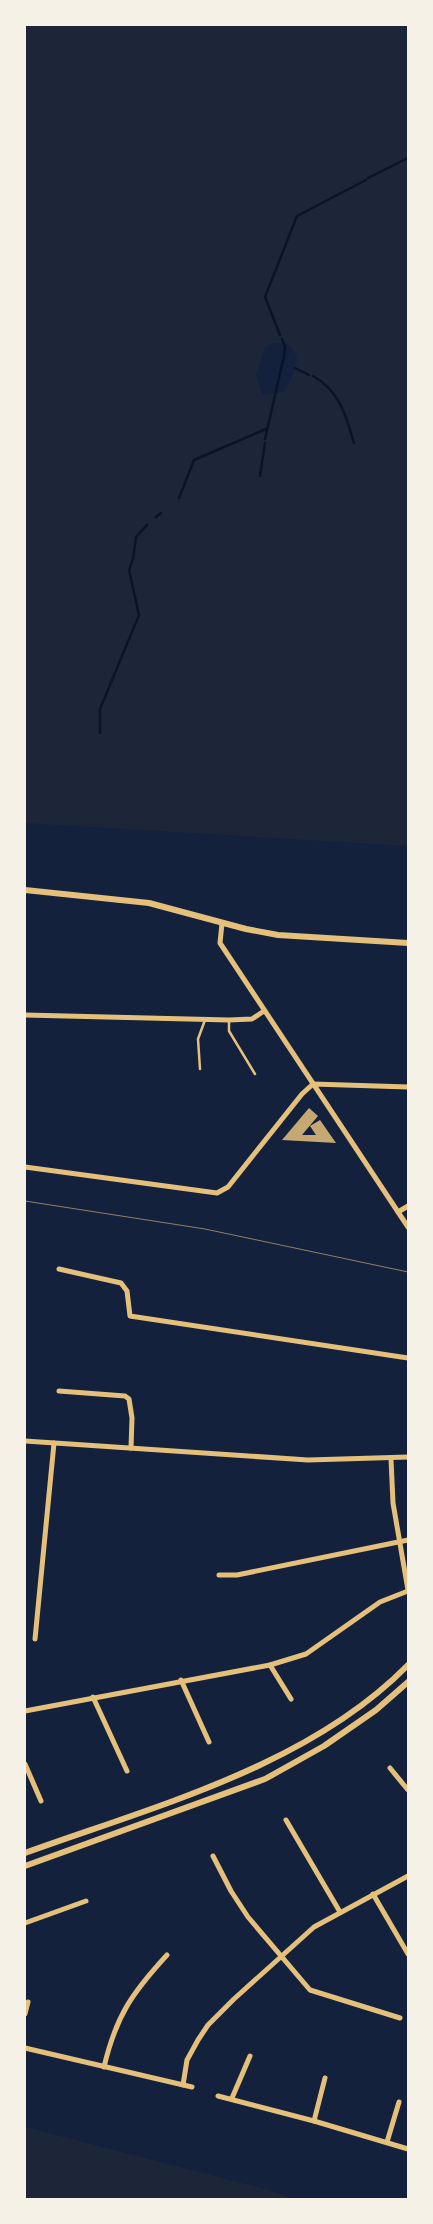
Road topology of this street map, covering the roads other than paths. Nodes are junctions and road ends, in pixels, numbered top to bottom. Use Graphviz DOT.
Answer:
graph roads {
  1 [pos="25,890"];
  2 [pos="222,923"];
  3 [pos="408,943"];
  4 [pos="264,1011"];
  5 [pos="25,1015"];
  6 [pos="205,1020"];
  7 [pos="229,1020"];
  8 [pos="200,1069"];
  9 [pos="255,1074"];
  10 [pos="312,1084"];
  11 [pos="408,1086"];
  12 [pos="25,1167"];
  13 [pos="408,1206"];
  14 [pos="398,1212"];
  15 [pos="408,1227"];
  16 [pos="59,1269"];
  17 [pos="408,1358"];
  18 [pos="59,1391"];
  19 [pos="25,1441"];
  20 [pos="54,1443"];
  21 [pos="131,1448"];
  22 [pos="408,1457"];
  23 [pos="391,1459"];
  24 [pos="408,1540"];
  25 [pos="398,1542"];
  26 [pos="219,1575"];
  27 [pos="408,1591"];
  28 [pos="35,1639"];
  29 [pos="270,1665"];
  30 [pos="408,1665"];
  31 [pos="181,1680"];
  32 [pos="408,1682"];
  33 [pos="93,1697"];
  34 [pos="291,1699"];
  35 [pos="25,1711"];
  36 [pos="209,1742"];
  37 [pos="25,1764"];
  38 [pos="390,1768"];
  39 [pos="126,1771"];
  40 [pos="408,1790"];
  41 [pos="41,1801"];
  42 [pos="286,1820"];
  43 [pos="25,1853"];
  44 [pos="213,1856"];
  45 [pos="25,1866"];
  46 [pos="408,1876"];
  47 [pos="373,1894"];
  48 [pos="86,1900"];
  49 [pos="340,1912"];
  50 [pos="25,1923"];
  51 [pos="408,1954"];
  52 [pos="167,1955"];
  53 [pos="281,1958"];
  54 [pos="28,2002"];
  55 [pos="25,2014"];
  56 [pos="400,2018"];
  57 [pos="25,2048"];
  58 [pos="250,2056"];
  59 [pos="104,2066"];
  60 [pos="326,2078"];
  61 [pos="182,2085"];
  62 [pos="192,2088"];
  63 [pos="218,2096"];
  64 [pos="232,2098"];
  65 [pos="399,2102"];
  66 [pos="314,2121"];
  67 [pos="387,2142"];
  68 [pos="408,2149"];
  1 -- 2 [label="street"];
  2 -- 3 [label="street"];
  2 -- 4 [label="street"];
  4 -- 7 [label="street"];
  4 -- 10 [label="street"];
  5 -- 6 [label="street"];
  6 -- 7 [label="street"];
  6 -- 8 [label="lane"];
  7 -- 9 [label="lane"];
  10 -- 11 [label="street"];
  10 -- 12 [label="street"];
  10 -- 14 [label="street"];
  13 -- 14 [label="street"];
  14 -- 15 [label="street"];
  16 -- 17 [label="street"];
  18 -- 21 [label="street"];
  19 -- 20 [label="street"];
  20 -- 21 [label="street"];
  20 -- 28 [label="street"];
  21 -- 23 [label="street"];
  22 -- 23 [label="street"];
  23 -- 25 [label="street"];
  24 -- 25 [label="street"];
  25 -- 26 [label="street"];
  25 -- 27 [label="street"];
  27 -- 29 [label="street"];
  29 -- 31 [label="street"];
  29 -- 34 [label="street"];
  30 -- 43 [label="street"];
  31 -- 33 [label="street"];
  31 -- 36 [label="street"];
  32 -- 45 [label="street"];
  33 -- 35 [label="street"];
  33 -- 39 [label="street"];
  37 -- 41 [label="street"];
  38 -- 40 [label="street"];
  42 -- 49 [label="street"];
  44 -- 53 [label="street"];
  46 -- 47 [label="street"];
  47 -- 49 [label="street"];
  47 -- 51 [label="street"];
  48 -- 50 [label="street"];
  49 -- 53 [label="street"];
  52 -- 59 [label="street"];
  53 -- 56 [label="street"];
  53 -- 61 [label="street"];
  54 -- 55 [label="street"];
  57 -- 59 [label="street"];
  58 -- 64 [label="street"];
  59 -- 61 [label="street"];
  60 -- 66 [label="street"];
  61 -- 62 [label="street"];
  63 -- 64 [label="street"];
  64 -- 66 [label="street"];
  65 -- 67 [label="street"];
  66 -- 67 [label="street"];
  67 -- 68 [label="street"];
}
